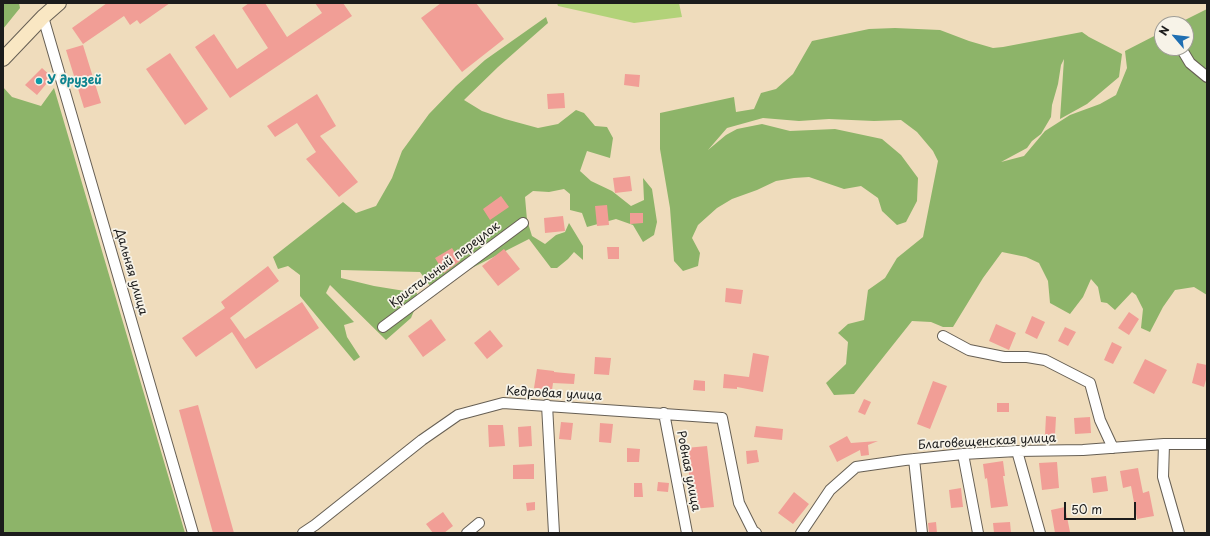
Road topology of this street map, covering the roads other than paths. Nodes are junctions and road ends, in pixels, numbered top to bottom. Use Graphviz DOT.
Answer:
graph roads {
  1 [pos="59,3"];
  2 [pos="43,17"];
  3 [pos="1186,56"];
  4 [pos="3,60"];
  5 [pos="1207,77"];
  6 [pos="523,223"];
  7 [pos="383,327"];
  8 [pos="943,336"];
  9 [pos="547,405"];
  10 [pos="664,413"];
  11 [pos="1164,444"];
  12 [pos="1207,444"];
  13 [pos="1113,448"];
  14 [pos="1017,451"];
  15 [pos="963,454"];
  16 [pos="914,459"];
  17 [pos="479,523"];
  18 [pos="193,533"];
  19 [pos="303,533"];
  20 [pos="467,533"];
  21 [pos="554,533"];
  22 [pos="687,533"];
  23 [pos="756,533"];
  24 [pos="801,533"];
  25 [pos="922,533"];
  26 [pos="978,533"];
  27 [pos="1040,533"];
  28 [pos="1179,533"];
  1 -- 2 [label="street"];
  2 -- 4 [label="street"];
  2 -- 18 [label="street, Дальняя улица"];
  3 -- 5 [label="street"];
  6 -- 7 [label="street, Кристальный переулок"];
  8 -- 13 [label="street"];
  9 -- 10 [label="street, Кедровая улица"];
  9 -- 19 [label="street, Кедровая улица"];
  9 -- 21 [label="street"];
  10 -- 22 [label="street, Ровная улица"];
  10 -- 23 [label="street, Кедровая улица"];
  11 -- 12 [label="street, Благовещенская улица"];
  11 -- 13 [label="street, Благовещенская улица"];
  11 -- 28 [label="street"];
  13 -- 14 [label="street, Благовещенская улица"];
  14 -- 15 [label="street, Благовещенская улица"];
  14 -- 27 [label="street"];
  15 -- 16 [label="street, Благовещенская улица"];
  15 -- 26 [label="street"];
  16 -- 24 [label="street, Благовещенская улица"];
  16 -- 25 [label="street"];
  17 -- 20 [label="street"];
}
